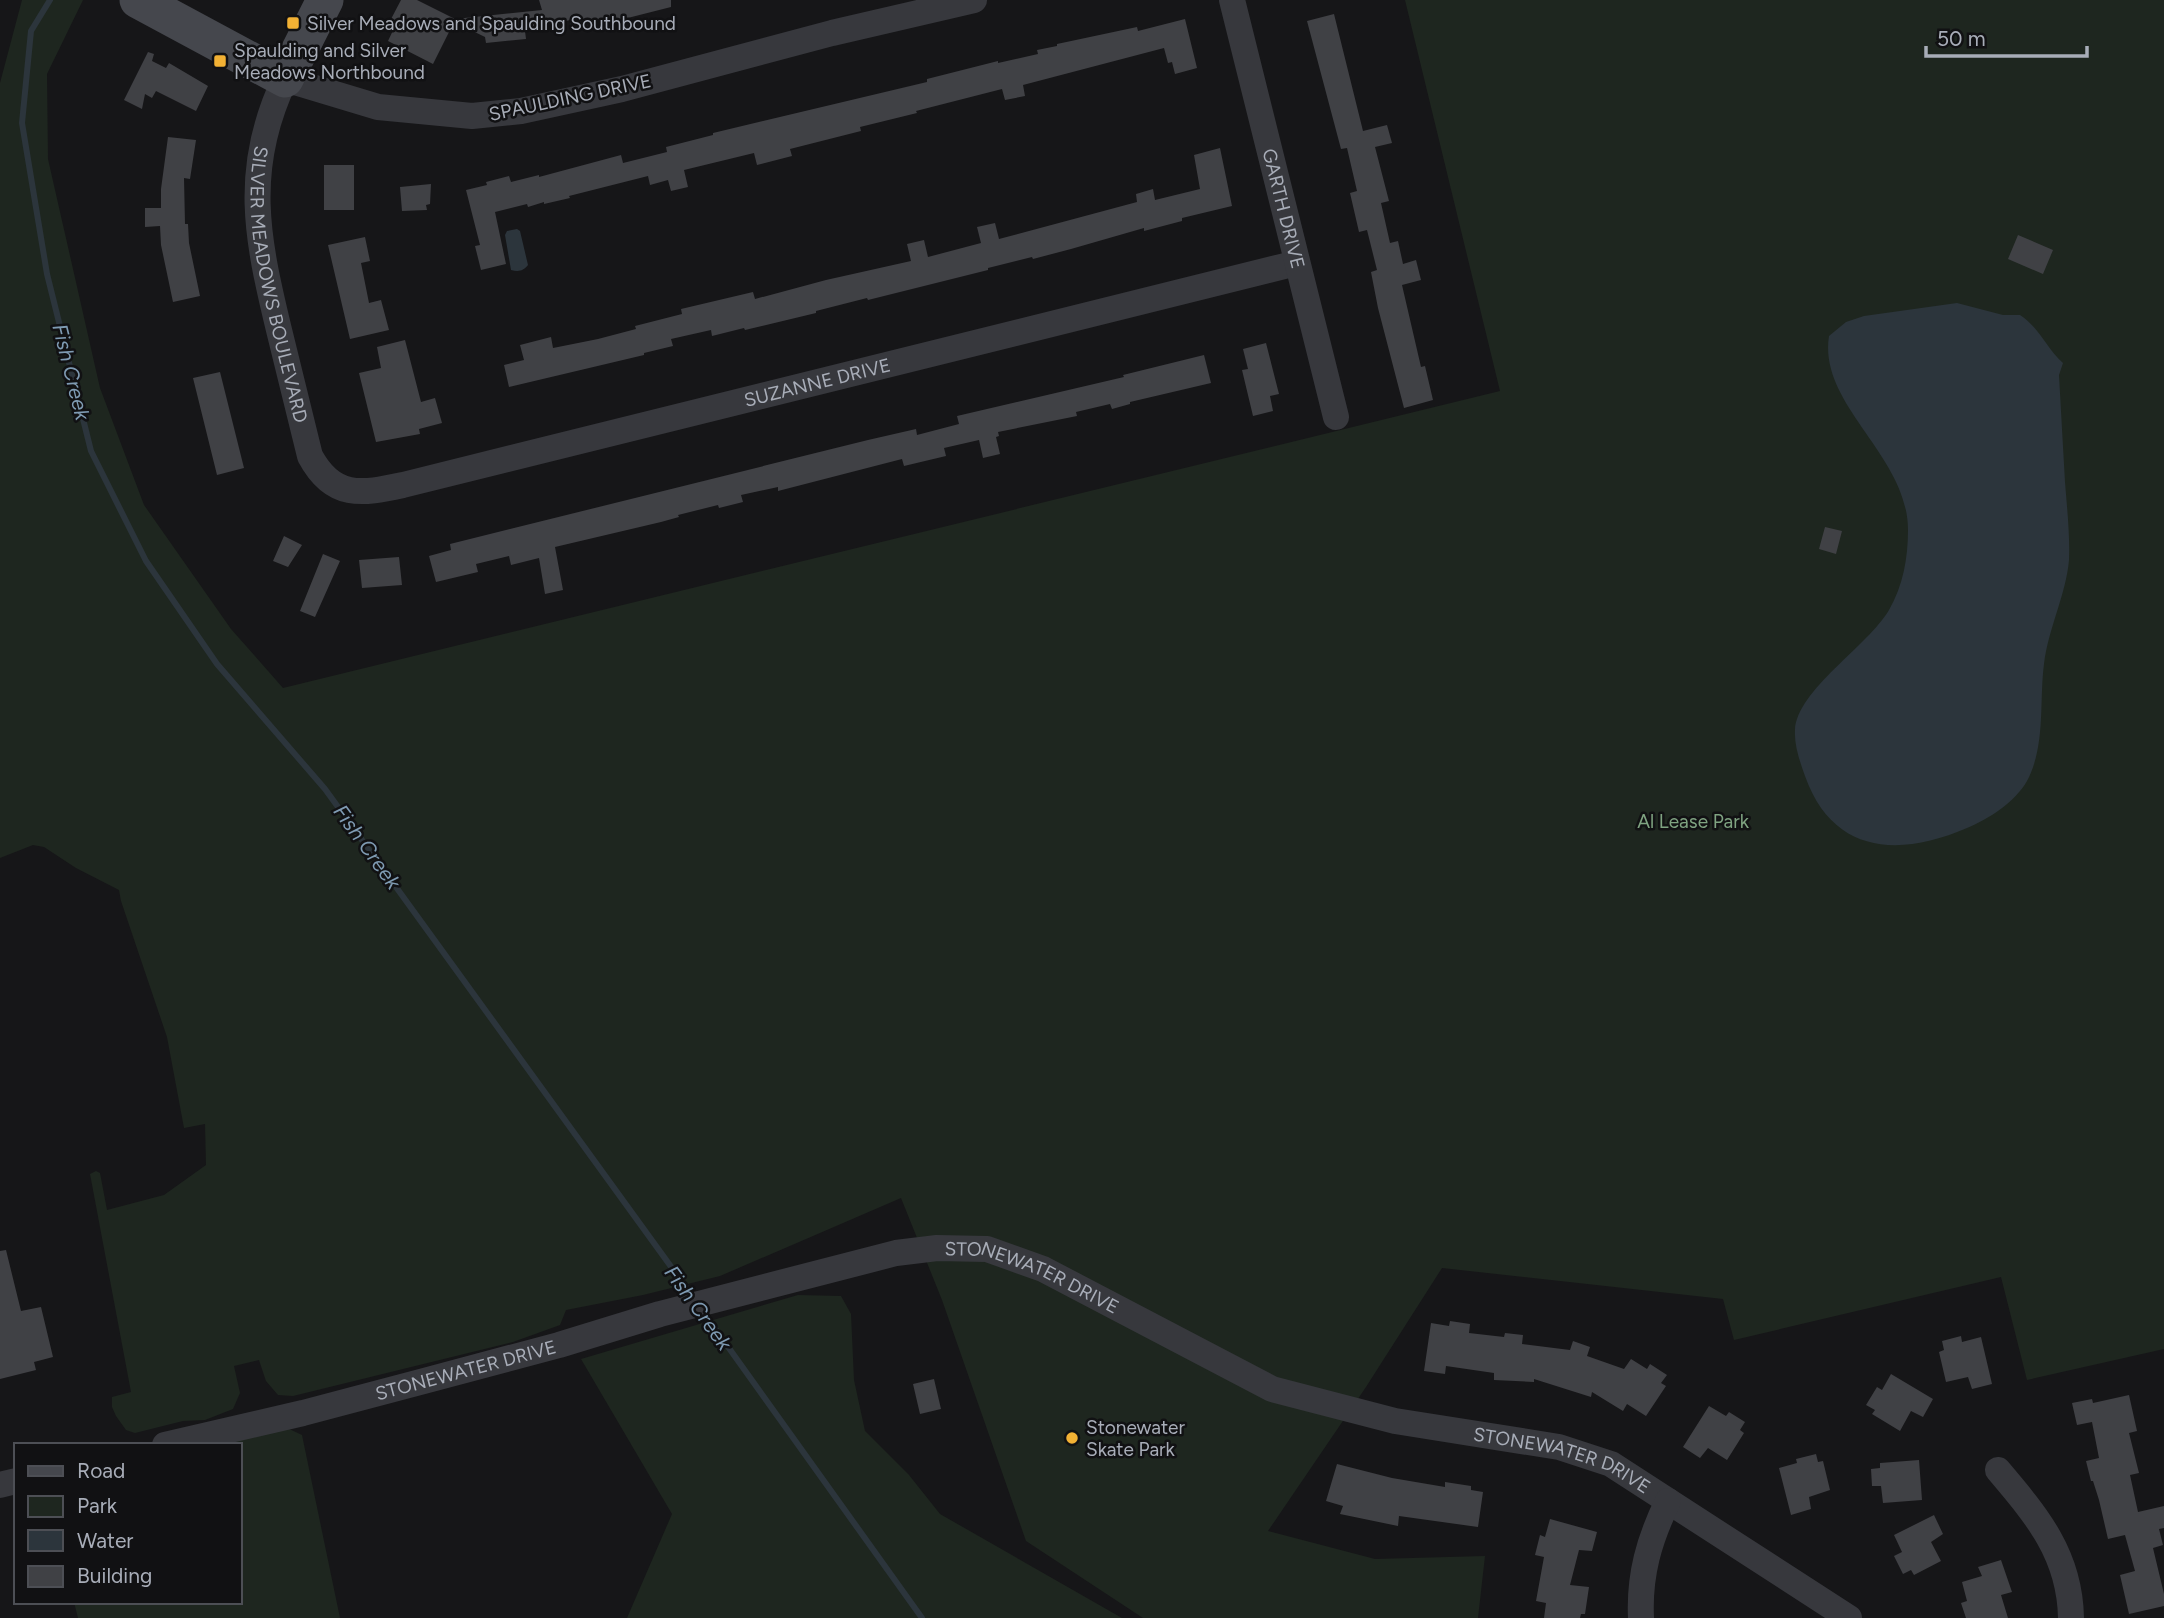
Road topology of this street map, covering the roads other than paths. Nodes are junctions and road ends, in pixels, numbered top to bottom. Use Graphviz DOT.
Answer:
graph roads {
  1 [pos="138,0"];
  2 [pos="325,0"];
  3 [pos="974,0"];
  4 [pos="1232,0"];
  5 [pos="285,79"];
  6 [pos="1297,263"];
  7 [pos="1336,417"];
  8 [pos="337,486"];
  9 [pos="174,1443"];
  10 [pos="1998,1470"];
  11 [pos="1668,1501"];
  12 [pos="1641,1618"];
  13 [pos="1849,1618"];
  14 [pos="2071,1618"];
  1 -- 5 [label="street, SPAULDING DRIVE"];
  2 -- 5 [label="street, SILVER MEADOWS BOULEVARD"];
  3 -- 5 [label="street, SPAULDING DRIVE"];
  4 -- 6 [label="street, GARTH DRIVE"];
  5 -- 8 [label="street, SILVER MEADOWS BOULEVARD"];
  6 -- 7 [label="street, GARTH DRIVE"];
  6 -- 8 [label="street, SUZANNE DRIVE"];
  9 -- 11 [label="street, STONEWATER DRIVE"];
  10 -- 14 [label="street"];
  11 -- 12 [label="street"];
  11 -- 13 [label="street, STONEWATER DRIVE"];
}
